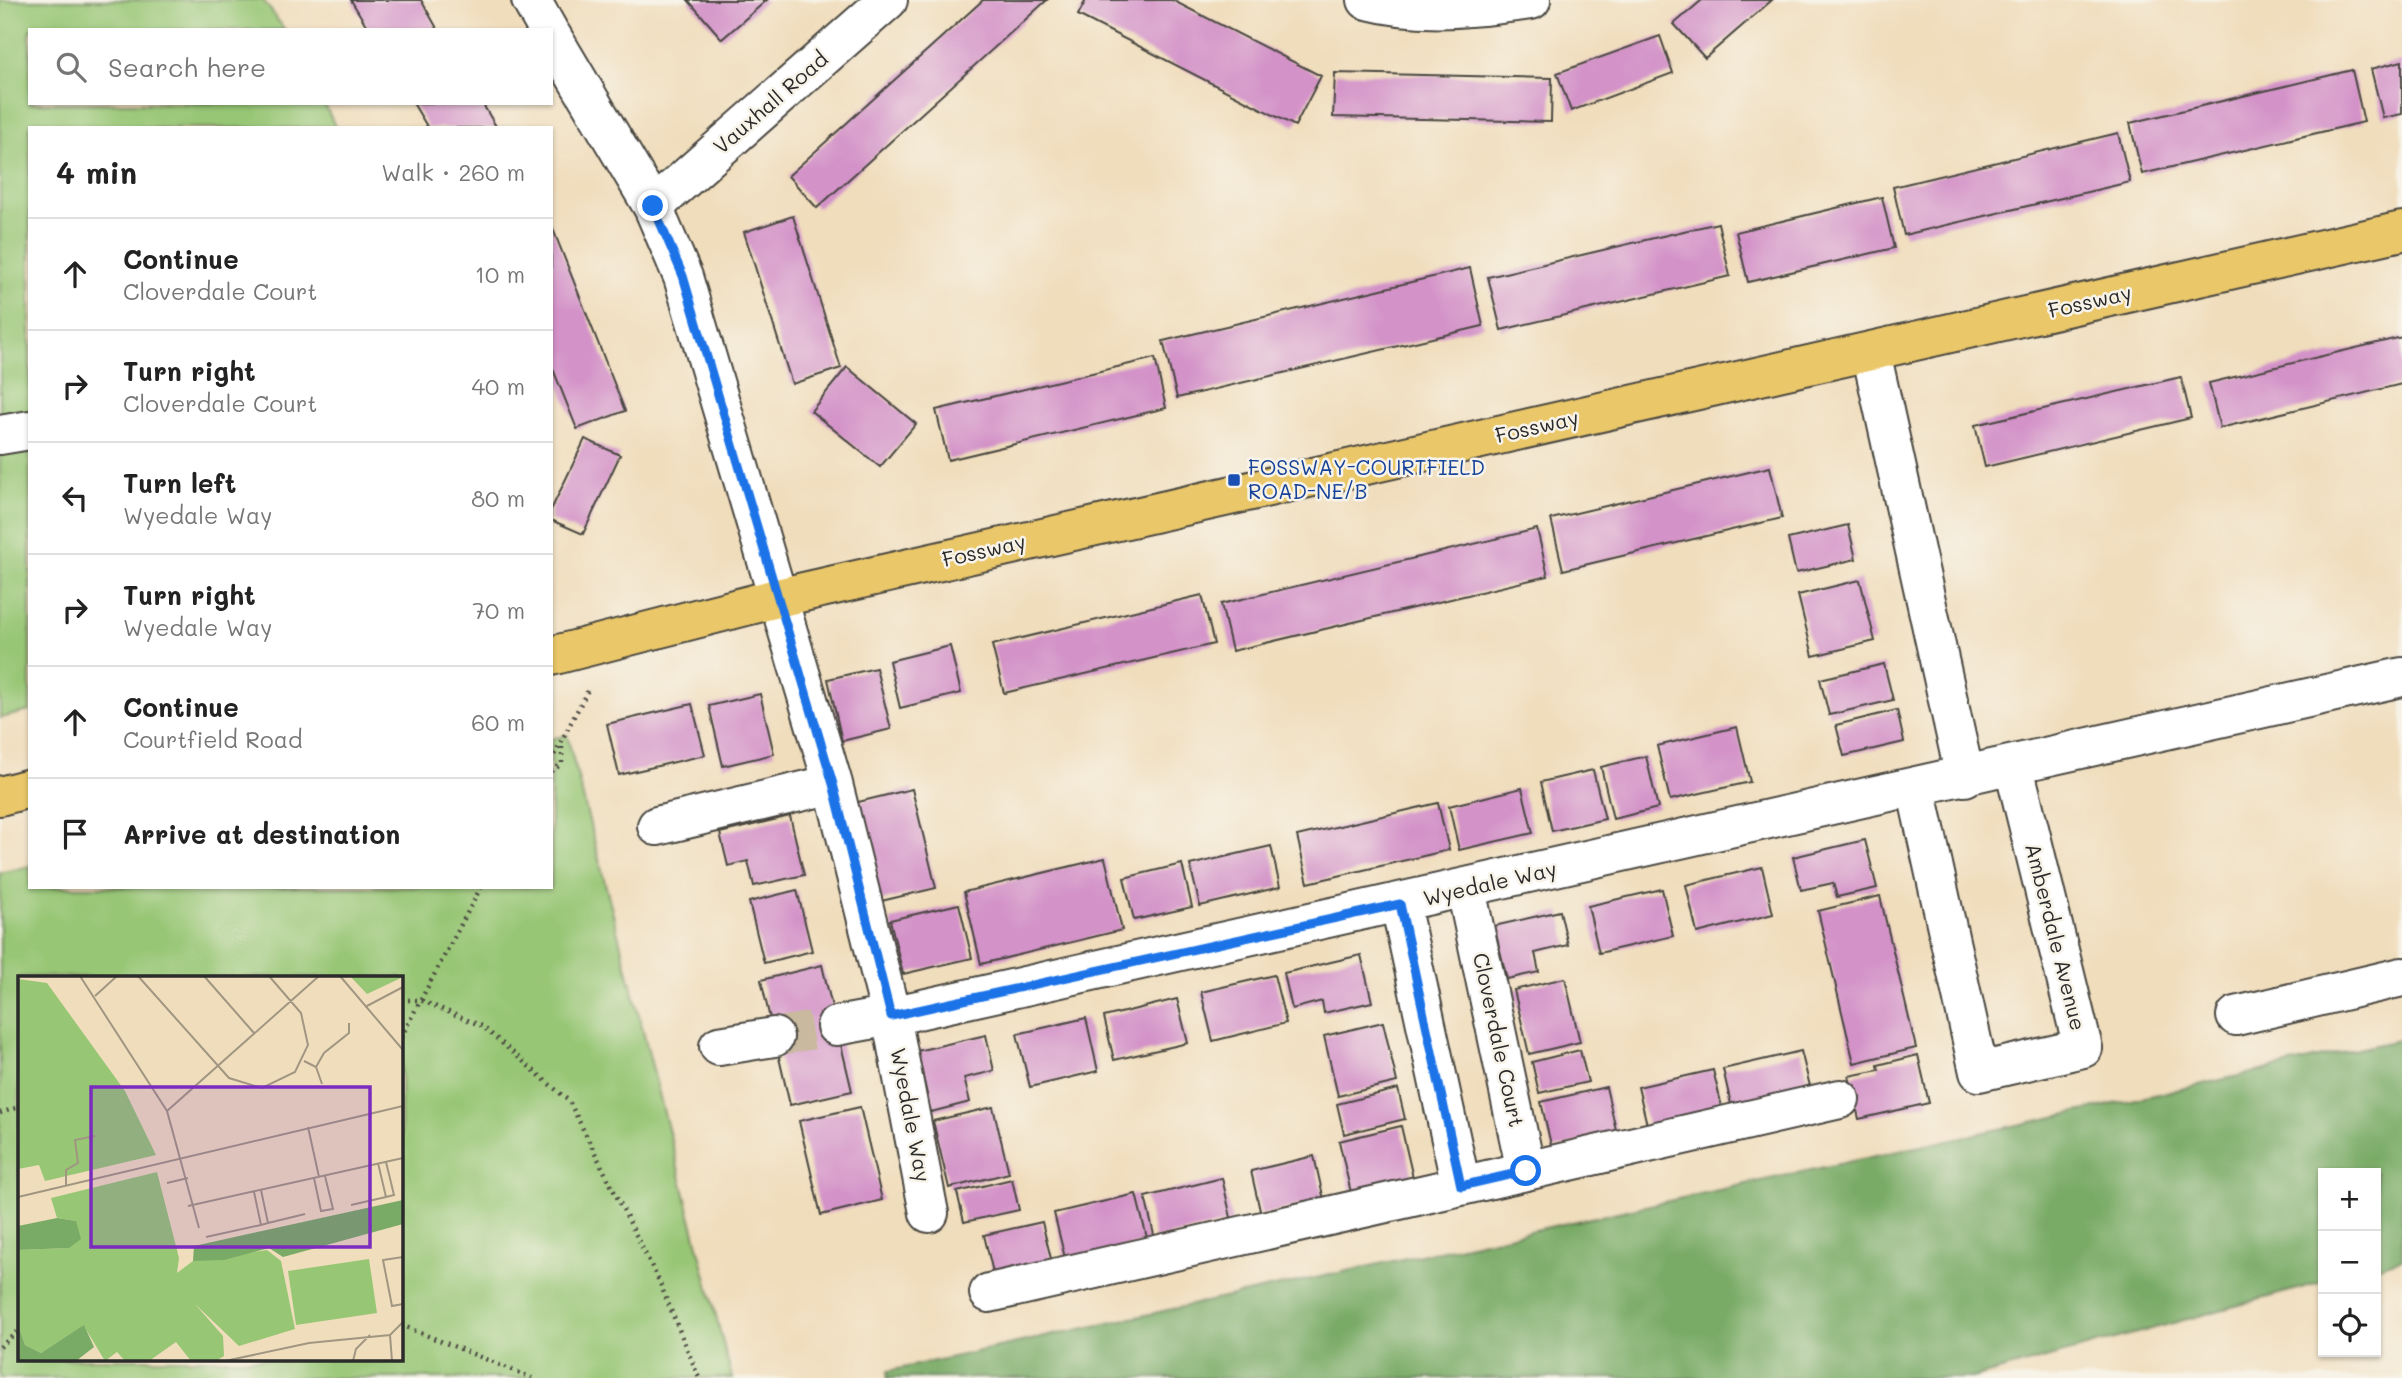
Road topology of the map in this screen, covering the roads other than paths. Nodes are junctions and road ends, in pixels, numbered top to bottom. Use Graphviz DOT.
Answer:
graph roads {
  1 [pos="531,0"];
  2 [pos="888,0"];
  3 [pos="1367,0"];
  4 [pos="1531,0"];
  5 [pos="547,28"];
  6 [pos="553,38"];
  7 [pos="653,206"];
  8 [pos="2402,231"];
  9 [pos="1871,352"];
  10 [pos="28,430"];
  11 [pos="0,435"];
  12 [pos="777,598"];
  13 [pos="553,655"];
  14 [pos="2402,677"];
  15 [pos="2014,767"];
  16 [pos="1965,777"];
  17 [pos="833,784"];
  18 [pos="1916,788"];
  19 [pos="28,789"];
  20 [pos="0,796"];
  21 [pos="657,826"];
  22 [pos="1466,889"];
  23 [pos="1400,904"];
  24 [pos="2402,977"];
  25 [pos="891,1016"];
  26 [pos="2236,1016"];
  27 [pos="836,1026"];
  28 [pos="774,1037"];
  29 [pos="719,1046"];
  30 [pos="1840,1098"];
  31 [pos="1526,1171"];
  32 [pos="1461,1186"];
  33 [pos="929,1213"];
  34 [pos="989,1293"];
  1 -- 5 [label="street"];
  2 -- 7 [label="street, Vauxhall Road"];
  3 -- 4 [label="street"];
  6 -- 7 [label="street, Wyedale Way"];
  7 -- 12 [label="street, Wyedale Way"];
  8 -- 9 [label="main road, Fossway"];
  9 -- 12 [label="main road, Fossway"];
  9 -- 16 [label="street"];
  10 -- 11 [label="street"];
  12 -- 13 [label="main road, Fossway"];
  12 -- 17 [label="street, Wyedale Way"];
  14 -- 15 [label="street, Wyedale Way"];
  15 -- 16 [label="street, Wyedale Way"];
  15 -- 18 [label="street, Amberdale Avenue"];
  16 -- 18 [label="street, Wyedale Way"];
  17 -- 21 [label="street"];
  17 -- 25 [label="street, Wyedale Way"];
  18 -- 22 [label="street, Wyedale Way"];
  19 -- 20 [label="main road"];
  22 -- 23 [label="street, Wyedale Way"];
  22 -- 31 [label="street, Cloverdale Court"];
  23 -- 25 [label="street, Wyedale Way"];
  23 -- 32 [label="street"];
  24 -- 26 [label="street"];
  25 -- 27 [label="street"];
  25 -- 33 [label="street, Wyedale Way"];
  28 -- 29 [label="street"];
  30 -- 31 [label="street"];
  31 -- 32 [label="street"];
  32 -- 34 [label="street"];
}
